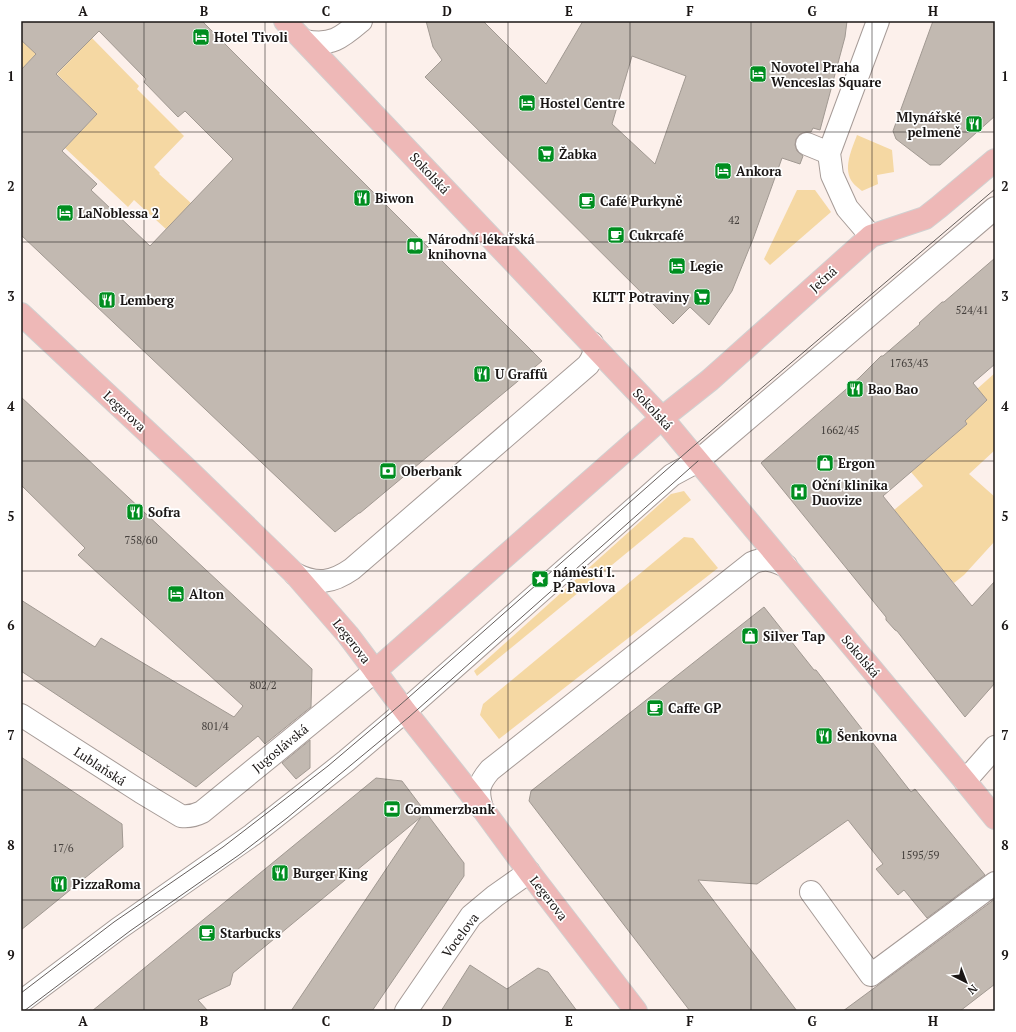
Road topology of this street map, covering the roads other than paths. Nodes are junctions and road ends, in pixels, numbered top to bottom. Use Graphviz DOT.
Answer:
graph roads {
  1 [pos="285,21"];
  2 [pos="361,21"];
  3 [pos="878,21"];
  4 [pos="305,41"];
  5 [pos="807,144"];
  6 [pos="830,154"];
  7 [pos="995,160"];
  8 [pos="995,208"];
  9 [pos="872,236"];
  10 [pos="21,314"];
  11 [pos="592,343"];
  12 [pos="662,418"];
  13 [pos="698,461"];
  14 [pos="786,566"];
  15 [pos="295,574"];
  16 [pos="375,671"];
  17 [pos="405,711"];
  18 [pos="21,715"];
  19 [pos="995,747"];
  20 [pos="965,781"];
  21 [pos="482,808"];
  22 [pos="181,816"];
  23 [pos="995,818"];
  24 [pos="529,872"];
  25 [pos="995,883"];
  26 [pos="811,892"];
  27 [pos="21,1002"];
  28 [pos="406,1011"];
  29 [pos="636,1011"];
  1 -- 4 [label="main road, Sokolská"];
  2 -- 4 [label="street"];
  3 -- 6 [label="street"];
  4 -- 11 [label="main road, Sokolská"];
  5 -- 6 [label="street"];
  6 -- 9 [label="street"];
  7 -- 9 [label="main road, Ječná"];
  8 -- 13 [label="street"];
  9 -- 12 [label="main road, Ječná"];
  10 -- 15 [label="main road, Legerova"];
  11 -- 12 [label="main road, Sokolská"];
  11 -- 15 [label="street"];
  12 -- 13 [label="main road, Sokolská"];
  12 -- 16 [label="main road"];
  13 -- 14 [label="main road, Sokolská"];
  13 -- 17 [label="street"];
  14 -- 20 [label="main road, Sokolská"];
  14 -- 21 [label="street"];
  15 -- 16 [label="main road, Legerova"];
  16 -- 17 [label="main road, Legerova"];
  16 -- 22 [label="street, Jugoslávská"];
  17 -- 21 [label="main road, Legerova"];
  17 -- 27 [label="street"];
  18 -- 22 [label="street, Lublaňská"];
  19 -- 20 [label="street"];
  20 -- 23 [label="main road, Sokolská"];
  21 -- 24 [label="main road, Legerova"];
  24 -- 28 [label="street, Vocelova"];
  24 -- 29 [label="main road, Legerova"];
  25 -- 26 [label="street"];
}
